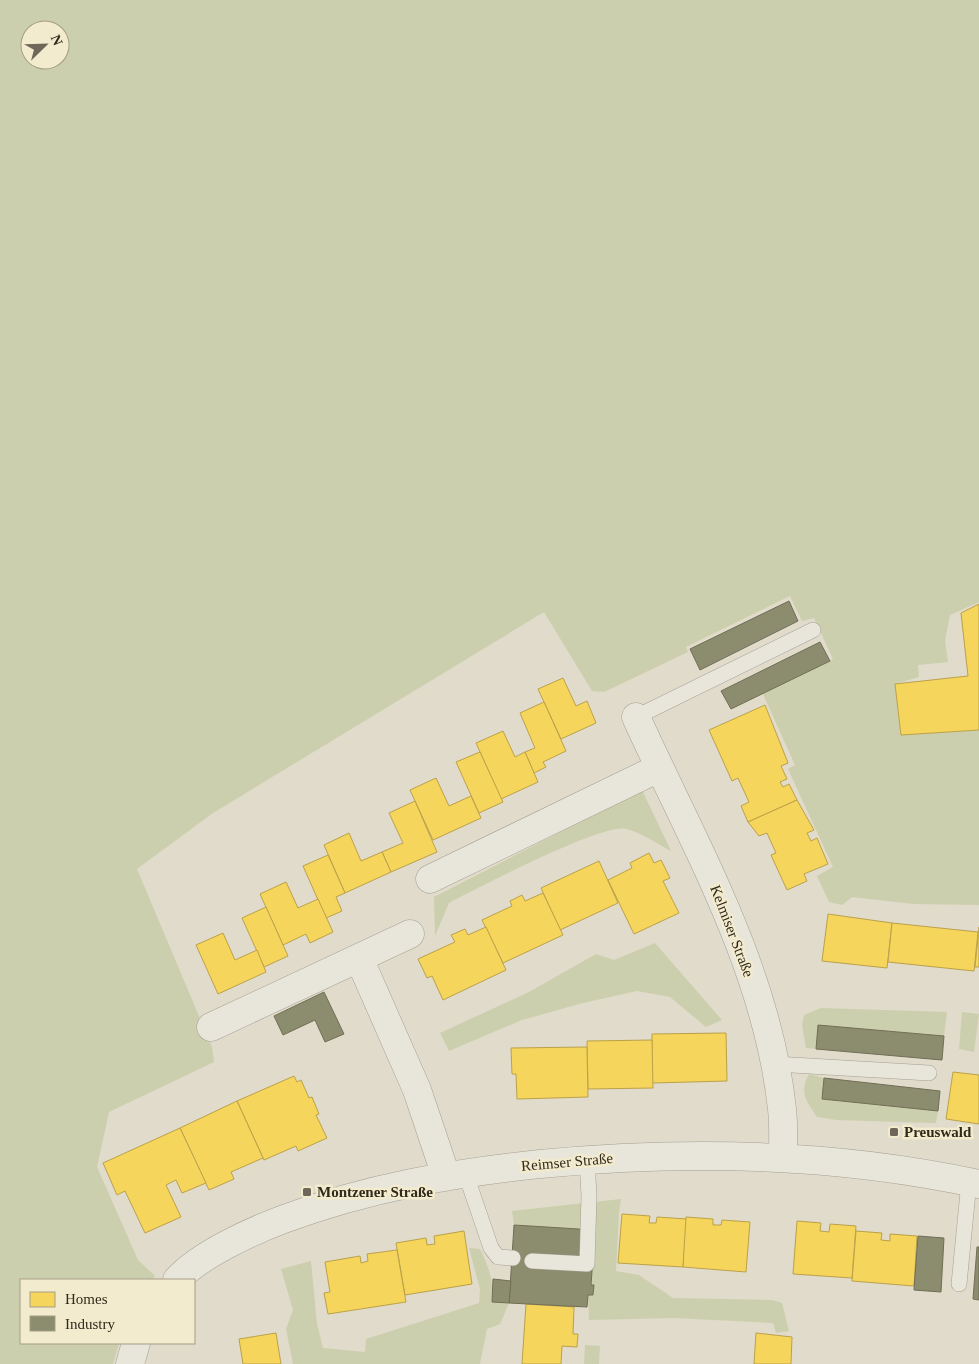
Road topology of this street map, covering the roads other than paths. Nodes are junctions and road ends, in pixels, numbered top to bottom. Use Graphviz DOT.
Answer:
graph roads {
  1 [pos="813,630"];
  2 [pos="636,717"];
  3 [pos="659,768"];
  4 [pos="430,879"];
  5 [pos="410,934"];
  6 [pos="359,958"];
  7 [pos="211,1028"];
  8 [pos="775,1064"];
  9 [pos="929,1074"];
  10 [pos="783,1158"];
  11 [pos="587,1160"];
  12 [pos="455,1174"];
  13 [pos="974,1183"];
  14 [pos="512,1258"];
  15 [pos="532,1261"];
  16 [pos="178,1279"];
  17 [pos="959,1284"];
  18 [pos="136,1344"];
  19 [pos="130,1364"];
  1 -- 2 [label="lane"];
  2 -- 3 [label="street, Kelmiser Straße"];
  3 -- 4 [label="street"];
  3 -- 8 [label="street, Kelmiser Straße"];
  5 -- 6 [label="street"];
  6 -- 7 [label="street"];
  6 -- 12 [label="street"];
  8 -- 9 [label="lane"];
  8 -- 10 [label="street, Kelmiser Straße"];
  10 -- 11 [label="street, Reimser Straße"];
  10 -- 13 [label="street, Reimser Straße"];
  11 -- 12 [label="street, Reimser Straße"];
  11 -- 15 [label="lane"];
  12 -- 14 [label="lane"];
  12 -- 16 [label="street, Reimser Straße"];
  13 -- 17 [label="lane"];
  18 -- 19 [label="street"];
}
